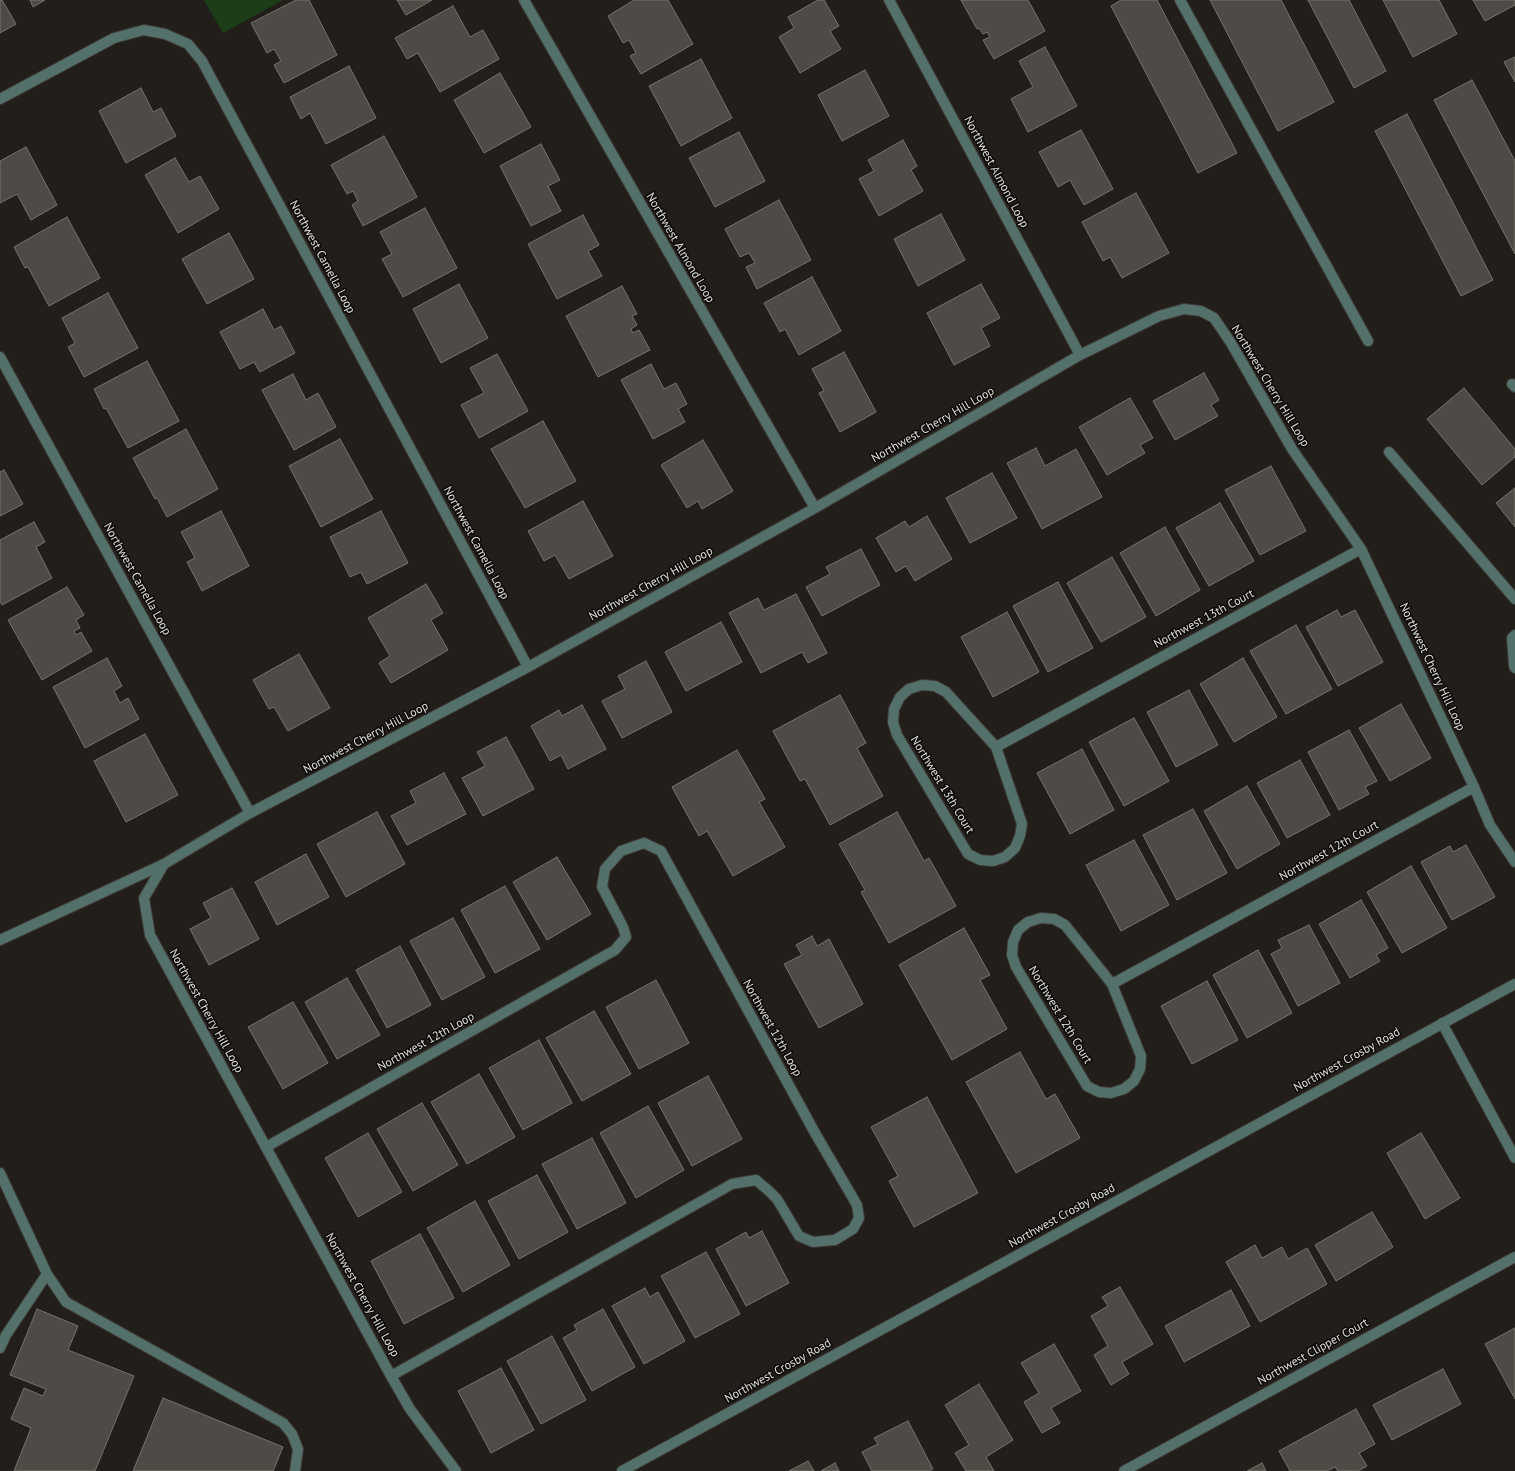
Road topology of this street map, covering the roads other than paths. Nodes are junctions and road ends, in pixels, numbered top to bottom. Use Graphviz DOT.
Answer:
graph roads {
  1 [pos="524,0"];
  2 [pos="889,0"];
  3 [pos="1180,0"];
  4 [pos="0,98"];
  5 [pos="1368,341"];
  6 [pos="1080,355"];
  7 [pos="0,357"];
  8 [pos="1389,452"];
  9 [pos="815,508"];
  10 [pos="1361,549"];
  11 [pos="1515,599"];
  12 [pos="1515,635"];
  13 [pos="528,667"];
  14 [pos="1515,668"];
  15 [pos="996,747"];
  16 [pos="1474,787"];
  17 [pos="250,813"];
  18 [pos="1515,862"];
  19 [pos="164,864"];
  20 [pos="0,940"];
  21 [pos="1112,984"];
  22 [pos="1515,984"];
  23 [pos="1442,1023"];
  24 [pos="266,1147"];
  25 [pos="1515,1158"];
  26 [pos="0,1173"];
  27 [pos="1515,1257"];
  28 [pos="46,1274"];
  29 [pos="0,1348"];
  30 [pos="391,1376"];
  31 [pos="295,1471"];
  32 [pos="456,1471"];
  33 [pos="622,1471"];
  34 [pos="1124,1471"];
  1 -- 9 [label="street, Northwest Almond Loop"];
  2 -- 6 [label="street, Northwest Almond Loop"];
  3 -- 5 [label="street"];
  4 -- 13 [label="street, Northwest Camella Loop"];
  6 -- 9 [label="street, Northwest Cherry Hill Loop"];
  6 -- 10 [label="street, Northwest Cherry Hill Loop"];
  7 -- 17 [label="street, Northwest Camella Loop"];
  8 -- 11 [label="street"];
  9 -- 13 [label="street, Northwest Cherry Hill Loop"];
  10 -- 15 [label="street, Northwest 13th Court"];
  10 -- 16 [label="street, Northwest Cherry Hill Loop"];
  12 -- 14 [label="street"];
  13 -- 17 [label="street, Northwest Cherry Hill Loop"];
  15 -- 15 [label="street, Northwest 13th Court"];
  16 -- 18 [label="street, Northwest Cherry Hill Loop"];
  16 -- 21 [label="street, Northwest 12th Court"];
  17 -- 19 [label="street, Northwest Cherry Hill Loop"];
  19 -- 20 [label="street"];
  19 -- 24 [label="street, Northwest Cherry Hill Loop"];
  21 -- 21 [label="street, Northwest 12th Court"];
  22 -- 23 [label="street, Northwest Crosby Road"];
  23 -- 25 [label="street"];
  23 -- 33 [label="street, Northwest Crosby Road"];
  24 -- 30 [label="street, Northwest Cherry Hill Loop"];
  24 -- 30 [label="street, Northwest 12th Loop"];
  26 -- 28 [label="street"];
  27 -- 34 [label="street, Northwest Clipper Court"];
  28 -- 29 [label="street"];
  28 -- 31 [label="street"];
  30 -- 32 [label="street, Northwest Cherry Hill Loop"];
}
